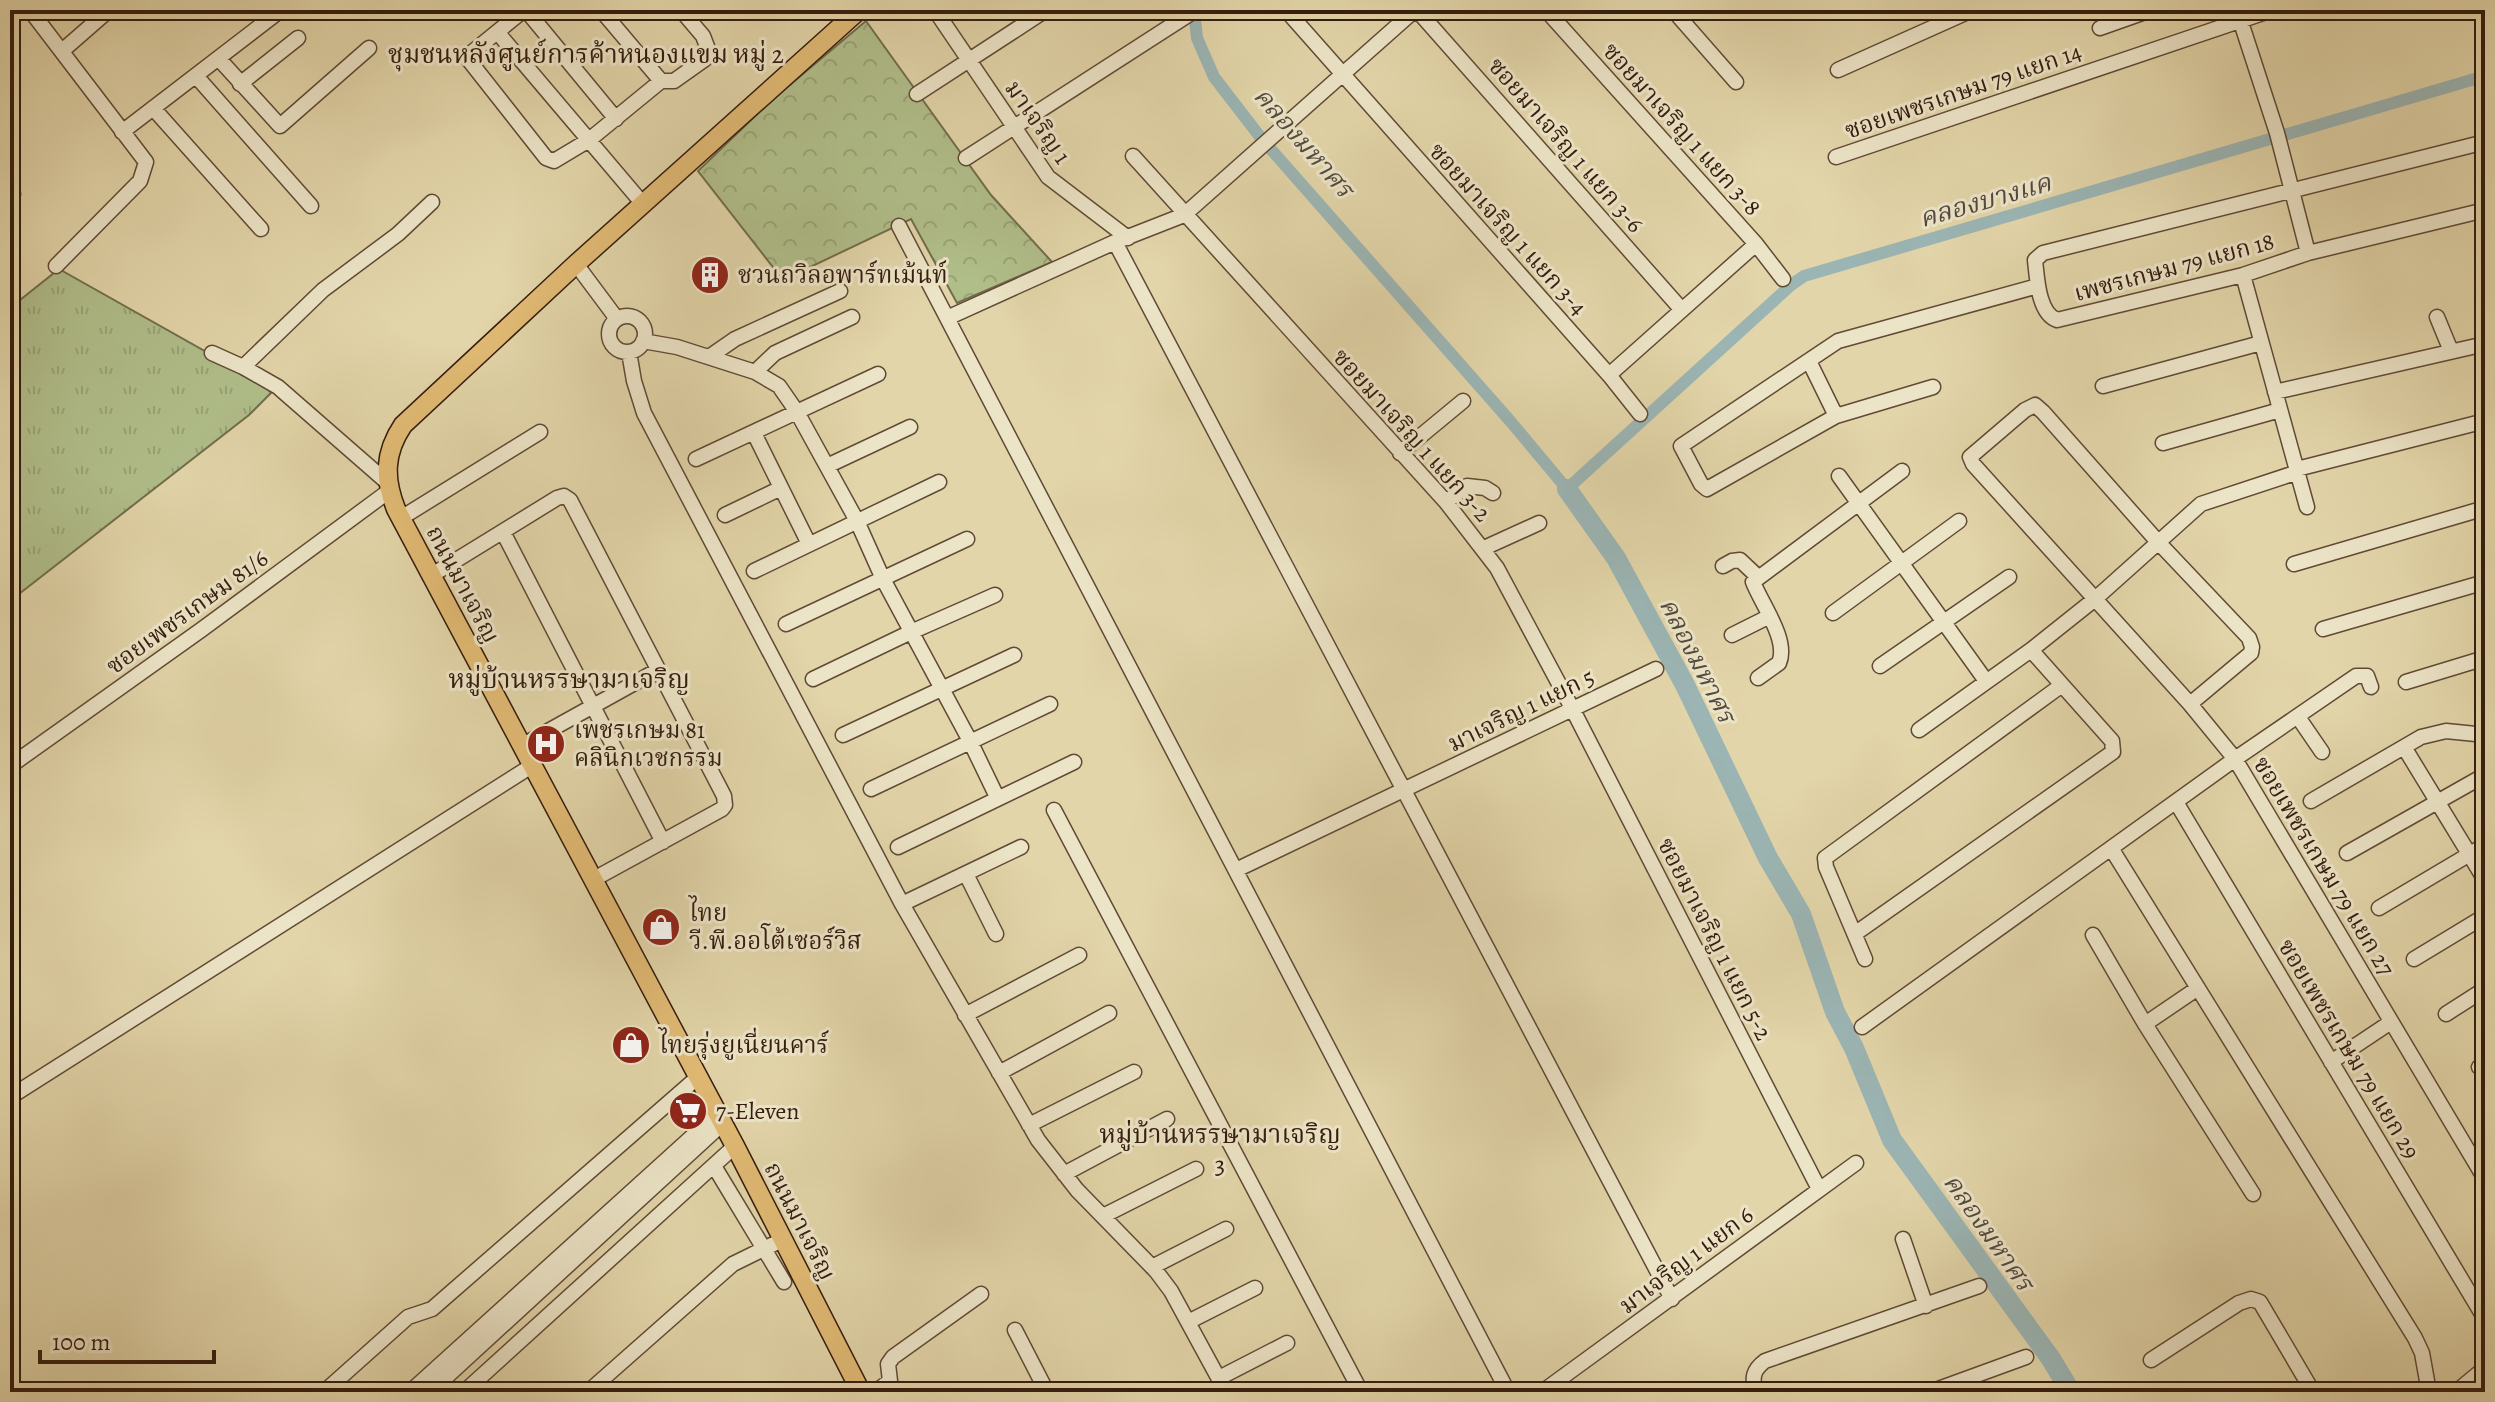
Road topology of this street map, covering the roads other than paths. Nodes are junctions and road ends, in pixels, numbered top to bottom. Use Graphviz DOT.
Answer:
graph roads {
  1 [pos="17,10"];
  2 [pos="30,10"];
  3 [pos="109,10"];
  4 [pos="281,10"];
  5 [pos="525,10"];
  6 [pos="601,10"];
  7 [pos="681,10"];
  8 [pos="859,10"];
  9 [pos="935,10"];
  10 [pos="1046,10"];
  11 [pos="1286,10"];
  12 [pos="1416,10"];
  13 [pos="1546,10"];
  14 [pos="1673,10"];
  15 [pos="1972,10"];
  16 [pos="2151,10"];
  17 [pos="2272,10"];
  18 [pos="1191,13"];
  19 [pos="10,15"];
  20 [pos="2239,15"];
  21 [pos="503,22"];
  22 [pos="2100,28"];
  23 [pos="298,38"];
  24 [pos="369,48"];
  25 [pos="62,51"];
  26 [pos="219,59"];
  27 [pos="968,60"];
  28 [pos="1838,70"];
  29 [pos="1341,74"];
  30 [pos="196,76"];
  31 [pos="661,81"];
  32 [pos="1736,82"];
  33 [pos="240,84"];
  34 [pos="917,94"];
  35 [pos="153,108"];
  36 [pos="616,119"];
  37 [pos="1013,126"];
  38 [pos="122,132"];
  39 [pos="589,140"];
  40 [pos="2485,142"];
  41 [pos="1133,156"];
  42 [pos="1836,157"];
  43 [pos="966,158"];
  44 [pos="2290,190"];
  45 [pos="432,202"];
  46 [pos="643,204"];
  47 [pos="311,206"];
  48 [pos="2485,210"];
  49 [pos="1184,215"];
  50 [pos="899,226"];
  51 [pos="261,229"];
  52 [pos="1122,240"];
  53 [pos="1756,244"];
  54 [pos="2308,253"];
  55 [pos="576,264"];
  56 [pos="56,266"];
  57 [pos="2243,275"];
  58 [pos="1783,279"];
  59 [pos="2038,286"];
  60 [pos="840,291"];
  61 [pos="1682,310"];
  62 [pos="852,317"];
  63 [pos="2437,317"];
  64 [pos="947,318"];
  65 [pos="617,319"];
  66 [pos="643,341"];
  67 [pos="2261,343"];
  68 [pos="2485,344"];
  69 [pos="2451,351"];
  70 [pos="629,352"];
  71 [pos="212,353"];
  72 [pos="709,357"];
  73 [pos="1809,361"];
  74 [pos="243,367"];
  75 [pos="755,372"];
  76 [pos="878,374"];
  77 [pos="1609,375"];
  78 [pos="2103,386"];
  79 [pos="1933,387"];
  80 [pos="2275,392"];
  81 [pos="1463,401"];
  82 [pos="2280,410"];
  83 [pos="797,412"];
  84 [pos="1640,414"];
  85 [pos="1836,416"];
  86 [pos="2485,421"];
  87 [pos="910,427"];
  88 [pos="540,432"];
  89 [pos="754,433"];
  90 [pos="2163,443"];
  91 [pos="1400,453"];
  92 [pos="696,459"];
  93 [pos="827,466"];
  94 [pos="1902,471"];
  95 [pos="2297,471"];
  96 [pos="1839,476"];
  97 [pos="939,482"];
  98 [pos="388,487"];
  99 [pos="781,488"];
  100 [pos="1493,493"];
  101 [pos="1446,502"];
  102 [pos="1857,504"];
  103 [pos="2307,507"];
  104 [pos="2485,508"];
  105 [pos="725,515"];
  106 [pos="401,518"];
  107 [pos="857,521"];
  108 [pos="1959,521"];
  109 [pos="1539,523"];
  110 [pos="503,532"];
  111 [pos="967,539"];
  112 [pos="2158,542"];
  113 [pos="809,544"];
  114 [pos="1484,548"];
  115 [pos="1899,563"];
  116 [pos="2294,564"];
  117 [pos="1723,566"];
  118 [pos="754,571"];
  119 [pos="432,575"];
  120 [pos="1758,577"];
  121 [pos="2009,577"];
  122 [pos="883,579"];
  123 [pos="2485,582"];
  124 [pos="995,595"];
  125 [pos="2095,599"];
  126 [pos="1833,613"];
  127 [pos="1770,616"];
  128 [pos="1942,621"];
  129 [pos="786,624"];
  130 [pos="2323,629"];
  131 [pos="911,632"];
  132 [pos="1732,635"];
  133 [pos="2031,650"];
  134 [pos="1014,655"];
  135 [pos="2485,658"];
  136 [pos="1880,666"];
  137 [pos="1656,669"];
  138 [pos="658,670"];
  139 [pos="1758,678"];
  140 [pos="813,679"];
  141 [pos="1986,681"];
  142 [pos="2406,682"];
  143 [pos="2062,685"];
  144 [pos="941,687"];
  145 [pos="2371,687"];
  146 [pos="1050,704"];
  147 [pos="2190,704"];
  148 [pos="593,706"];
  149 [pos="1573,710"];
  150 [pos="2298,717"];
  151 [pos="1919,730"];
  152 [pos="2476,734"];
  153 [pos="843,735"];
  154 [pos="970,741"];
  155 [pos="523,745"];
  156 [pos="2404,747"];
  157 [pos="2322,752"];
  158 [pos="2235,759"];
  159 [pos="1074,762"];
  160 [pos="533,765"];
  161 [pos="10,766"];
  162 [pos="2485,775"];
  163 [pos="871,789"];
  164 [pos="1404,790"];
  165 [pos="997,797"];
  166 [pos="2437,800"];
  167 [pos="2311,801"];
  168 [pos="2176,802"];
  169 [pos="1054,810"];
  170 [pos="663,842"];
  171 [pos="2485,845"];
  172 [pos="898,847"];
  173 [pos="1021,847"];
  174 [pos="2111,848"];
  175 [pos="2347,853"];
  176 [pos="2469,854"];
  177 [pos="1236,870"];
  178 [pos="966,874"];
  179 [pos="594,879"];
  180 [pos="2485,880"];
  181 [pos="902,904"];
  182 [pos="2379,908"];
  183 [pos="2485,916"];
  184 [pos="1856,933"];
  185 [pos="996,934"];
  186 [pos="2093,935"];
  187 [pos="1079,955"];
  188 [pos="1865,959"];
  189 [pos="2414,959"];
  190 [pos="2198,988"];
  191 [pos="2485,989"];
  192 [pos="1109,1013"];
  193 [pos="2446,1014"];
  194 [pos="965,1015"];
  195 [pos="2391,1022"];
  196 [pos="2145,1024"];
  197 [pos="1862,1027"];
  198 [pos="2331,1062"];
  199 [pos="1134,1072"];
  200 [pos="999,1073"];
  201 [pos="698,1077"];
  202 [pos="10,1097"];
  203 [pos="719,1119"];
  204 [pos="1167,1119"];
  205 [pos="1029,1125"];
  206 [pos="735,1146"];
  207 [pos="1856,1163"];
  208 [pos="714,1166"];
  209 [pos="1196,1169"];
  210 [pos="1064,1174"];
  211 [pos="2485,1179"];
  212 [pos="1819,1189"];
  213 [pos="2253,1194"];
  214 [pos="1103,1216"];
  215 [pos="1226,1229"];
  216 [pos="1903,1239"];
  217 [pos="773,1243"];
  218 [pos="1152,1267"];
  219 [pos="784,1282"];
  220 [pos="1979,1286"];
  221 [pos="1255,1288"];
  222 [pos="981,1294"];
  223 [pos="1672,1299"];
  224 [pos="1926,1306"];
  225 [pos="2483,1311"];
  226 [pos="1188,1322"];
  227 [pos="1015,1330"];
  228 [pos="1287,1343"];
  229 [pos="2026,1357"];
  230 [pos="2151,1360"];
  231 [pos="2485,1368"];
  232 [pos="1219,1378"];
  233 [pos="434,1383"];
  234 [pos="324,1392"];
  235 [pos="410,1392"];
  236 [pos="464,1392"];
  237 [pos="588,1392"];
  238 [pos="861,1392"];
  239 [pos="875,1392"];
  240 [pos="1047,1392"];
  241 [pos="1226,1392"];
  242 [pos="1361,1392"];
  243 [pos="1508,1392"];
  244 [pos="1542,1392"];
  245 [pos="1755,1392"];
  246 [pos="1930,1392"];
  247 [pos="2313,1392"];
  248 [pos="2429,1392"];
  249 [pos="2456,1392"];
  1 -- 19 [label="street"];
  2 -- 25 [label="street"];
  3 -- 25 [label="street"];
  4 -- 26 [label="street"];
  5 -- 21 [label="street"];
  5 -- 36 [label="street"];
  6 -- 31 [label="street"];
  7 -- 31 [label="street"];
  8 -- 46 [label="main road, ถนนมาเจริญ"];
  9 -- 27 [label="street, มาเจริญ 1"];
  10 -- 27 [label="street"];
  11 -- 29 [label="street, ซอยมาเจริญ 1 แยก 3-4"];
  12 -- 29 [label="street"];
  12 -- 61 [label="street, ซอยมาเจริญ 1 แยก 3-6"];
  13 -- 53 [label="street, ซอยมาเจริญ 1 แยก 3-8"];
  14 -- 32 [label="street"];
  15 -- 28 [label="street"];
  16 -- 22 [label="street"];
  17 -- 20 [label="street, ซอยเพชรเกษม 79 แยก 14"];
  18 -- 37 [label="street"];
  20 -- 42 [label="street, ซอยเพชรเกษม 79 แยก 14"];
  20 -- 44 [label="street"];
  21 -- 39 [label="street"];
  21 -- 39 [label="street"];
  23 -- 33 [label="street"];
  24 -- 33 [label="street"];
  25 -- 38 [label="street"];
  26 -- 30 [label="street"];
  26 -- 33 [label="street"];
  27 -- 34 [label="street"];
  27 -- 37 [label="street, มาเจริญ 1"];
  29 -- 49 [label="street"];
  29 -- 77 [label="street, ซอยมาเจริญ 1 แยก 3-4"];
  30 -- 35 [label="street"];
  30 -- 47 [label="street"];
  31 -- 36 [label="street"];
  35 -- 38 [label="street"];
  35 -- 51 [label="street"];
  36 -- 39 [label="street"];
  37 -- 43 [label="street"];
  37 -- 52 [label="street, มาเจริญ 1"];
  38 -- 56 [label="street"];
  39 -- 46 [label="street"];
  40 -- 44 [label="street"];
  41 -- 49 [label="street, ซอยมาเจริญ 1 แยก 3-2"];
  44 -- 54 [label="street"];
  44 -- 59 [label="street"];
  45 -- 74 [label="street"];
  46 -- 55 [label="main road, ถนนมาเจริญ"];
  48 -- 54 [label="street, เพชรเกษม 79 แยก 18"];
  49 -- 52 [label="street"];
  49 -- 91 [label="street, ซอยมาเจริญ 1 แยก 3-2"];
  50 -- 64 [label="street"];
  52 -- 64 [label="street"];
  52 -- 164 [label="street"];
  53 -- 58 [label="street, ซอยมาเจริญ 1 แยก 3-8"];
  53 -- 61 [label="street"];
  54 -- 57 [label="street, เพชรเกษม 79 แยก 18"];
  55 -- 65 [label="street"];
  55 -- 98 [label="main road, ถนนมาเจริญ"];
  57 -- 59 [label="street, เพชรเกษม 79 แยก 18"];
  57 -- 67 [label="street"];
  59 -- 73 [label="street"];
  60 -- 72 [label="street"];
  61 -- 77 [label="street"];
  62 -- 75 [label="street"];
  63 -- 69 [label="street"];
  64 -- 177 [label="street"];
  65 -- 66 [label="street"];
  65 -- 70 [label="street"];
  66 -- 70 [label="street"];
  66 -- 72 [label="street"];
  67 -- 78 [label="street"];
  67 -- 80 [label="street"];
  68 -- 69 [label="street"];
  69 -- 80 [label="street"];
  70 -- 181 [label="street"];
  71 -- 74 [label="street"];
  72 -- 75 [label="street"];
  73 -- 85 [label="street"];
  73 -- 85 [label="street"];
  74 -- 98 [label="street"];
  75 -- 83 [label="street"];
  76 -- 83 [label="street"];
  77 -- 84 [label="street, ซอยมาเจริญ 1 แยก 3-4"];
  79 -- 85 [label="street"];
  80 -- 82 [label="street"];
  81 -- 91 [label="street"];
  82 -- 90 [label="street"];
  82 -- 95 [label="street"];
  83 -- 89 [label="street"];
  83 -- 93 [label="street"];
  86 -- 95 [label="street"];
  87 -- 93 [label="street"];
  88 -- 106 [label="street"];
  89 -- 92 [label="street"];
  89 -- 99 [label="street"];
  91 -- 101 [label="street, ซอยมาเจริญ 1 แยก 3-2"];
  93 -- 107 [label="street"];
  94 -- 102 [label="street"];
  95 -- 103 [label="street"];
  95 -- 112 [label="street"];
  96 -- 102 [label="street"];
  97 -- 107 [label="street"];
  98 -- 106 [label="main road, ถนนมาเจริญ"];
  98 -- 161 [label="street, ซอยเพชรเกษม 81/6"];
  99 -- 105 [label="street"];
  99 -- 113 [label="street"];
  100 -- 101 [label="street"];
  101 -- 114 [label="street, ซอยมาเจริญ 1 แยก 3-2"];
  102 -- 115 [label="street"];
  102 -- 120 [label="street"];
  104 -- 116 [label="street"];
  106 -- 119 [label="main road, ถนนมาเจริญ"];
  107 -- 113 [label="street"];
  107 -- 122 [label="street"];
  108 -- 115 [label="street"];
  109 -- 114 [label="street"];
  110 -- 119 [label="street"];
  110 -- 138 [label="street"];
  110 -- 148 [label="street"];
  111 -- 122 [label="street"];
  112 -- 125 [label="street"];
  112 -- 125 [label="street, ซอยเพชรเกษม 79 แยก 27"];
  112 -- 147 [label="street"];
  113 -- 118 [label="street"];
  114 -- 149 [label="street, ซอยมาเจริญ 1 แยก 3-2"];
  115 -- 126 [label="street"];
  115 -- 128 [label="street"];
  117 -- 120 [label="street"];
  119 -- 155 [label="main road, ถนนมาเจริญ"];
  120 -- 127 [label="street"];
  121 -- 128 [label="street"];
  122 -- 129 [label="street"];
  122 -- 131 [label="street"];
  123 -- 130 [label="street"];
  124 -- 131 [label="street"];
  125 -- 133 [label="street"];
  125 -- 147 [label="street, ซอยเพชรเกษม 79 แยก 27"];
  127 -- 132 [label="street"];
  127 -- 139 [label="street"];
  128 -- 136 [label="street"];
  128 -- 141 [label="street"];
  131 -- 140 [label="street"];
  131 -- 144 [label="street"];
  133 -- 141 [label="street"];
  133 -- 143 [label="street"];
  134 -- 144 [label="street"];
  135 -- 142 [label="street"];
  137 -- 149 [label="street, มาเจริญ 1 แยก 5"];
  138 -- 148 [label="street"];
  138 -- 170 [label="street"];
  141 -- 151 [label="street"];
  143 -- 184 [label="street"];
  143 -- 184 [label="street"];
  144 -- 153 [label="street"];
  144 -- 154 [label="street"];
  145 -- 150 [label="street"];
  146 -- 154 [label="street"];
  147 -- 158 [label="street, ซอยเพชรเกษม 79 แยก 27"];
  148 -- 155 [label="street"];
  148 -- 170 [label="street"];
  149 -- 164 [label="street, มาเจริญ 1 แยก 5"];
  149 -- 212 [label="street, ซอยมาเจริญ 1 แยก 5-2"];
  150 -- 157 [label="street"];
  150 -- 158 [label="street"];
  152 -- 156 [label="street"];
  154 -- 163 [label="street"];
  154 -- 165 [label="street"];
  155 -- 160 [label="main road, ถนนมาเจริญ"];
  156 -- 166 [label="street"];
  156 -- 167 [label="street"];
  158 -- 168 [label="street"];
  158 -- 195 [label="street, ซอยเพชรเกษม 79 แยก 27"];
  159 -- 165 [label="street"];
  160 -- 179 [label="main road, ถนนมาเจริญ"];
  160 -- 202 [label="street"];
  162 -- 166 [label="street"];
  164 -- 177 [label="street, มาเจริญ 1 แยก 5"];
  164 -- 223 [label="street"];
  165 -- 172 [label="street"];
  166 -- 175 [label="street"];
  166 -- 176 [label="street"];
  168 -- 174 [label="street"];
  168 -- 198 [label="street, ซอยเพชรเกษม 79 แยก 29"];
  169 -- 242 [label="street"];
  170 -- 179 [label="street"];
  171 -- 176 [label="street"];
  173 -- 178 [label="street"];
  174 -- 190 [label="street"];
  174 -- 197 [label="street"];
  176 -- 180 [label="street"];
  176 -- 182 [label="street"];
  177 -- 243 [label="street"];
  178 -- 181 [label="street"];
  178 -- 185 [label="street"];
  179 -- 201 [label="main road, ถนนมาเจริญ"];
  181 -- 194 [label="street"];
  183 -- 189 [label="street"];
  184 -- 188 [label="street"];
  186 -- 196 [label="street"];
  187 -- 194 [label="street"];
  190 -- 196 [label="street"];
  190 -- 248 [label="street"];
  191 -- 193 [label="street"];
  192 -- 200 [label="street"];
  194 -- 200 [label="street"];
  195 -- 198 [label="street"];
  195 -- 211 [label="street, ซอยเพชรเกษม 79 แยก 27"];
  196 -- 213 [label="street"];
  198 -- 225 [label="street, ซอยเพชรเกษม 79 แยก 29"];
  199 -- 205 [label="street"];
  200 -- 205 [label="street"];
  201 -- 203 [label="main road, ถนนมาเจริญ"];
  201 -- 234 [label="street"];
  203 -- 206 [label="main road, ถนนมาเจริญ"];
  203 -- 233 [label="street"];
  204 -- 210 [label="street"];
  205 -- 210 [label="street"];
  206 -- 208 [label="street"];
  206 -- 217 [label="main road, ถนนมาเจริญ"];
  207 -- 212 [label="street, มาเจริญ 1 แยก 6"];
  208 -- 217 [label="street"];
  208 -- 236 [label="street"];
  209 -- 214 [label="street"];
  210 -- 214 [label="street"];
  212 -- 223 [label="street, มาเจริญ 1 แยก 6"];
  214 -- 218 [label="street"];
  215 -- 218 [label="street"];
  216 -- 224 [label="street"];
  217 -- 219 [label="street"];
  217 -- 237 [label="street"];
  217 -- 238 [label="main road, ถนนมาเจริญ"];
  218 -- 226 [label="street"];
  220 -- 224 [label="street"];
  221 -- 226 [label="street"];
  222 -- 239 [label="street"];
  223 -- 244 [label="street, มาเจริญ 1 แยก 6"];
  224 -- 245 [label="street"];
  226 -- 232 [label="street"];
  227 -- 240 [label="street"];
  228 -- 232 [label="street"];
  229 -- 246 [label="street"];
  230 -- 247 [label="street"];
  231 -- 249 [label="street"];
  232 -- 241 [label="street"];
  233 -- 235 [label="street"];
}
